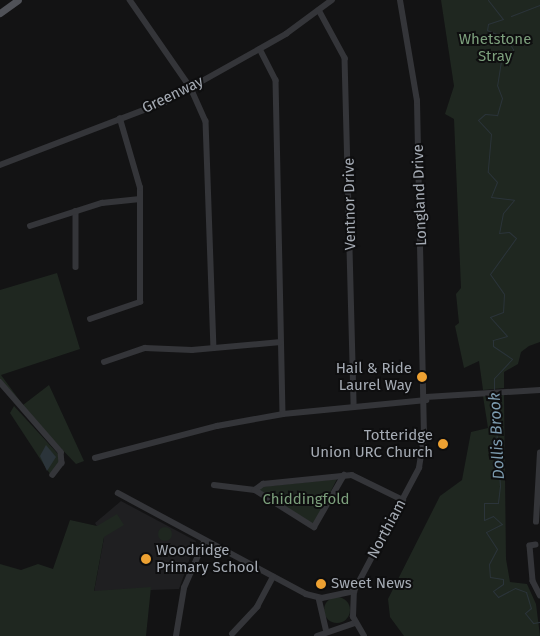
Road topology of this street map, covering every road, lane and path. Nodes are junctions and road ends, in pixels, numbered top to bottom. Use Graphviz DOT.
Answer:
graph roads {
  1 [pos="18,0"];
  2 [pos="130,0"];
  3 [pos="332,0"];
  4 [pos="400,0"];
  5 [pos="319,10"];
  6 [pos="0,14"];
  7 [pos="260,49"];
  8 [pos="191,88"];
  9 [pos="120,119"];
  10 [pos="0,165"];
  11 [pos="140,199"];
  12 [pos="76,211"];
  13 [pos="30,226"];
  14 [pos="76,267"];
  15 [pos="90,318"];
  16 [pos="281,342"];
  17 [pos="214,347"];
  18 [pos="104,362"];
  19 [pos="0,382"];
  20 [pos="540,390"];
  21 [pos="426,397"];
  22 [pos="354,406"];
  23 [pos="283,414"];
  24 [pos="540,453"];
  25 [pos="95,458"];
  26 [pos="53,475"];
  27 [pos="344,475"];
  28 [pos="214,486"];
  29 [pos="255,490"];
  30 [pos="118,494"];
  31 [pos="402,500"];
  32 [pos="536,522"];
  33 [pos="204,542"];
  34 [pos="536,545"];
  35 [pos="273,576"];
  36 [pos="354,591"];
  37 [pos="540,596"];
  38 [pos="319,598"];
  39 [pos="355,623"];
  40 [pos="326,629"];
  41 [pos="232,634"];
  42 [pos="176,636"];
  43 [pos="317,636"];
  44 [pos="364,636"];
  1 -- 6 [label="main road"];
  2 -- 8 [label="street"];
  3 -- 5 [label="street, Greenway"];
  4 -- 21 [label="street, Longland Drive"];
  5 -- 7 [label="street, Greenway"];
  5 -- 22 [label="street, Ventnor Drive"];
  7 -- 8 [label="street, Greenway"];
  7 -- 16 [label="street"];
  8 -- 9 [label="street, Greenway"];
  8 -- 17 [label="street"];
  9 -- 10 [label="street, Greenway"];
  9 -- 11 [label="street"];
  11 -- 12 [label="street"];
  11 -- 15 [label="street"];
  12 -- 13 [label="street"];
  12 -- 14 [label="street"];
  16 -- 17 [label="street"];
  16 -- 23 [label="street"];
  17 -- 18 [label="street"];
  19 -- 26 [label="street"];
  20 -- 21 [label="street"];
  21 -- 22 [label="street"];
  21 -- 31 [label="street, Northiam"];
  22 -- 23 [label="street"];
  23 -- 25 [label="street"];
  24 -- 32 [label="street"];
  27 -- 29 [label="street"];
  27 -- 29 [label="street"];
  27 -- 31 [label="street"];
  28 -- 29 [label="street"];
  30 -- 33 [label="street"];
  31 -- 36 [label="street, Northiam"];
  33 -- 35 [label="street"];
  33 -- 42 [label="street"];
  34 -- 37 [label="street"];
  35 -- 38 [label="street"];
  35 -- 41 [label="street"];
  36 -- 38 [label="street"];
  36 -- 39 [label="street, Northiam"];
  38 -- 40 [label="street"];
  39 -- 40 [label="street"];
  39 -- 44 [label="street"];
  40 -- 43 [label="street"];
}
